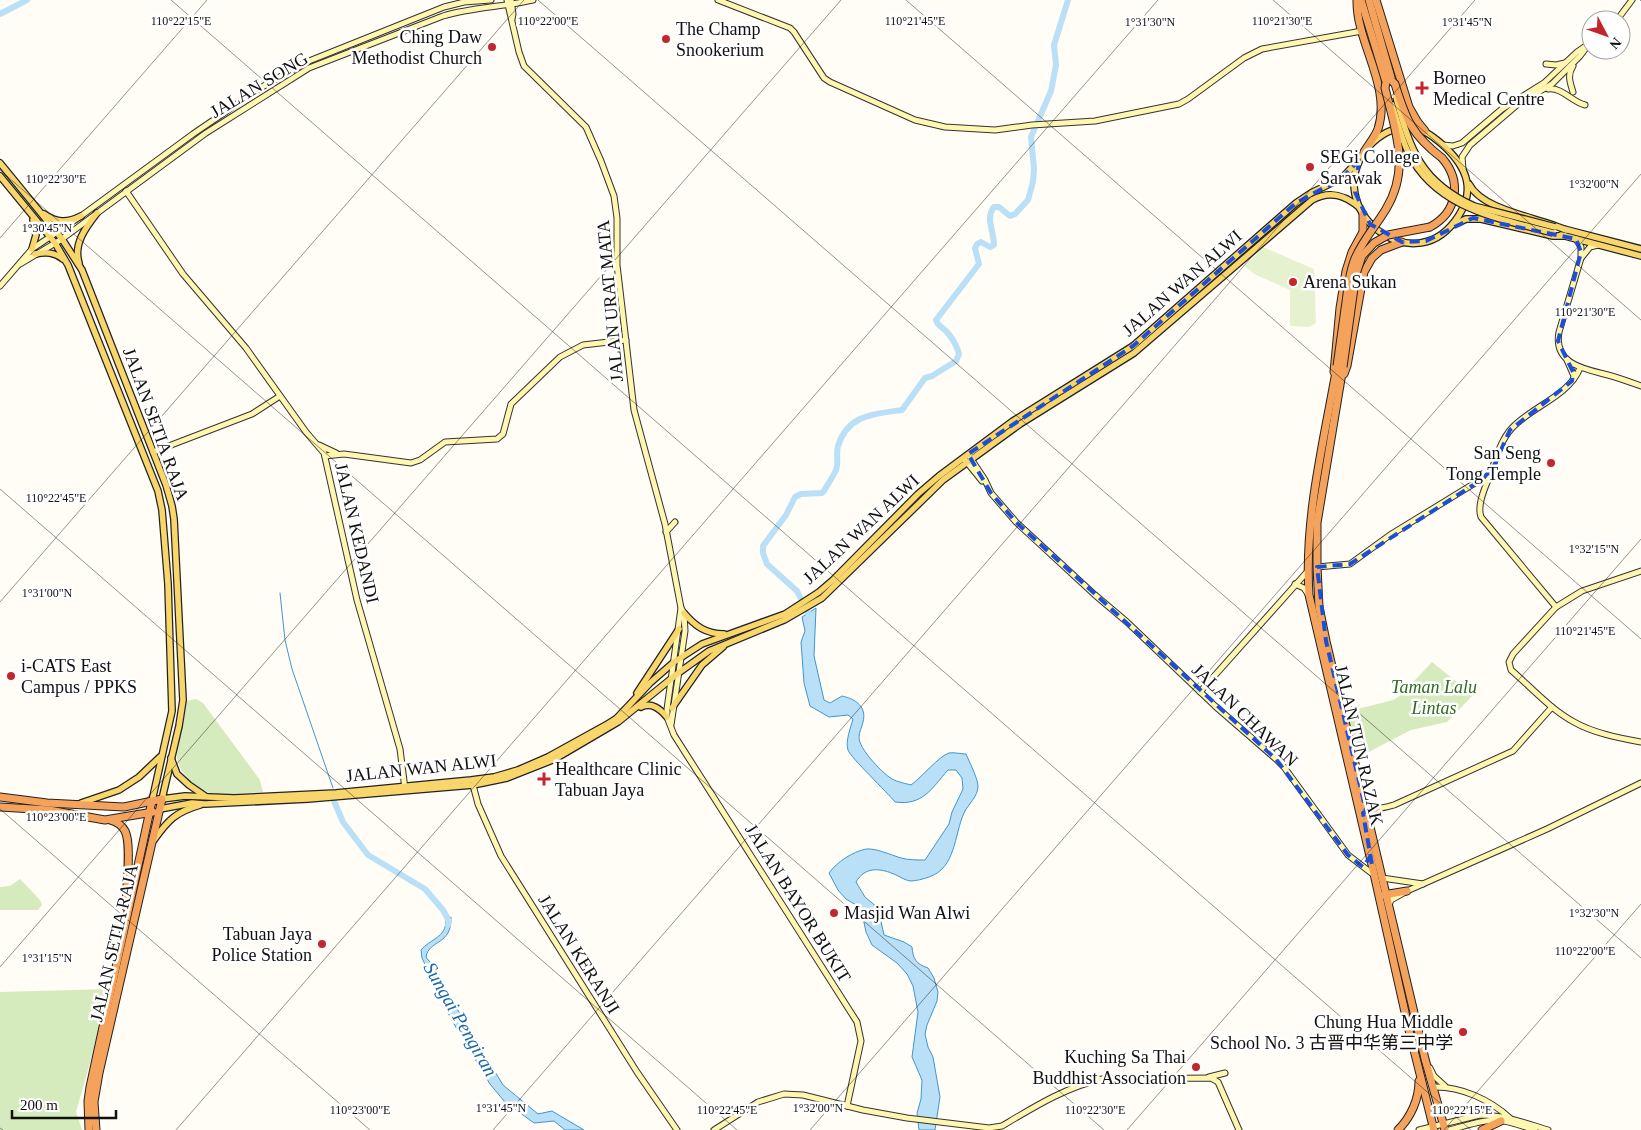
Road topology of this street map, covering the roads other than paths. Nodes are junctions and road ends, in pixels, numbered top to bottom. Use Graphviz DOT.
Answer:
graph roads {
  1 [pos="491,0"];
  2 [pos="533,0"];
  3 [pos="718,0"];
  4 [pos="1376,0"];
  5 [pos="1362,1"];
  6 [pos="509,2"];
  7 [pos="1362,31"];
  8 [pos="1581,49"];
  9 [pos="1580,56"];
  10 [pos="1566,63"];
  11 [pos="1546,64"];
  12 [pos="1389,81"];
  13 [pos="1546,89"];
  14 [pos="272,91"];
  15 [pos="1573,92"];
  16 [pos="1586,105"];
  17 [pos="224,114"];
  18 [pos="1425,131"];
  19 [pos="1443,145"];
  20 [pos="1364,152"];
  21 [pos="1359,160"];
  22 [pos="0,163"];
  23 [pos="1464,170"];
  24 [pos="0,176"];
  25 [pos="1466,180"];
  26 [pos="126,191"];
  27 [pos="99,203"];
  28 [pos="37,208"];
  29 [pos="1362,211"];
  30 [pos="30,213"];
  31 [pos="97,213"];
  32 [pos="81,216"];
  33 [pos="1452,225"];
  34 [pos="57,233"];
  35 [pos="1565,233"];
  36 [pos="50,237"];
  37 [pos="62,239"];
  38 [pos="1576,239"];
  39 [pos="1402,242"];
  40 [pos="55,243"];
  41 [pos="1598,245"];
  42 [pos="1641,249"];
  43 [pos="34,251"];
  44 [pos="1641,256"];
  45 [pos="1581,258"];
  46 [pos="68,264"];
  47 [pos="82,270"];
  48 [pos="0,286"];
  49 [pos="626,340"];
  50 [pos="1566,358"];
  51 [pos="1340,366"];
  52 [pos="1580,368"];
  53 [pos="1597,373"];
  54 [pos="1574,379"];
  55 [pos="1337,381"];
  56 [pos="1641,386"];
  57 [pos="128,389"];
  58 [pos="280,396"];
  59 [pos="129,422"];
  60 [pos="319,445"];
  61 [pos="153,452"];
  62 [pos="339,454"];
  63 [pos="325,456"];
  64 [pos="967,459"];
  65 [pos="159,466"];
  66 [pos="328,467"];
  67 [pos="1492,470"];
  68 [pos="1478,482"];
  69 [pos="1486,483"];
  70 [pos="162,510"];
  71 [pos="675,522"];
  72 [pos="164,530"];
  73 [pos="666,532"];
  74 [pos="1317,567"];
  75 [pos="1641,571"];
  76 [pos="1307,572"];
  77 [pos="1296,584"];
  78 [pos="821,595"];
  79 [pos="1309,595"];
  80 [pos="1556,607"];
  81 [pos="682,610"];
  82 [pos="679,629"];
  83 [pos="730,633"];
  84 [pos="180,634"];
  85 [pos="731,642"];
  86 [pos="171,657"];
  87 [pos="681,658"];
  88 [pos="674,662"];
  89 [pos="677,674"];
  90 [pos="670,680"];
  91 [pos="1200,692"];
  92 [pos="634,699"];
  93 [pos="1552,706"];
  94 [pos="672,708"];
  95 [pos="628,714"];
  96 [pos="667,717"];
  97 [pos="671,725"];
  98 [pos="1641,742"];
  99 [pos="161,756"];
  100 [pos="171,758"];
  101 [pos="1641,783"];
  102 [pos="473,785"];
  103 [pos="1360,786"];
  104 [pos="405,788"];
  105 [pos="0,798"];
  106 [pos="162,799"];
  107 [pos="206,800"];
  108 [pos="152,801"];
  109 [pos="77,805"];
  110 [pos="0,807"];
  111 [pos="1380,808"];
  112 [pos="160,809"];
  113 [pos="1366,811"];
  114 [pos="149,813"];
  115 [pos="106,820"];
  116 [pos="1370,828"];
  117 [pos="154,841"];
  118 [pos="1370,855"];
  119 [pos="1372,865"];
  120 [pos="1363,867"];
  121 [pos="1378,877"];
  122 [pos="1410,883"];
  123 [pos="1426,884"];
  124 [pos="1409,890"];
  125 [pos="1378,891"];
  126 [pos="1386,896"];
  127 [pos="1388,906"];
  128 [pos="126,920"];
  129 [pos="1425,1059"];
  130 [pos="1418,1067"];
  131 [pos="1225,1074"];
  132 [pos="1206,1078"];
  133 [pos="1433,1087"];
  134 [pos="1448,1088"];
  135 [pos="850,1093"];
  136 [pos="834,1103"];
  137 [pos="1490,1104"];
  138 [pos="847,1106"];
  139 [pos="861,1110"];
  140 [pos="94,1113"];
  141 [pos="1480,1115"];
  142 [pos="1511,1119"];
  143 [pos="1501,1121"];
  144 [pos="1433,1128"];
  145 [pos="1446,1128"];
  146 [pos="89,1130"];
  147 [pos="96,1130"];
  148 [pos="677,1130"];
  149 [pos="714,1130"];
  150 [pos="1239,1130"];
  151 [pos="1398,1130"];
  152 [pos="1419,1130"];
  153 [pos="1482,1130"];
  154 [pos="1535,1130"];
  155 [pos="1548,1130"];
  1 -- 17 [label="street, JALAN SONG"];
  2 -- 6 [label="street, JALAN SONG"];
  3 -- 7 [label="street"];
  4 -- 18 [label="highway"];
  5 -- 7 [label="highway"];
  5 -- 12 [label="highway"];
  6 -- 14 [label="street, JALAN SONG"];
  6 -- 49 [label="street, JALAN URAT MATA"];
  7 -- 20 [label="highway"];
  8 -- 10 [label="street"];
  9 -- 13 [label="street"];
  9 -- 15 [label="street"];
  10 -- 11 [label="street"];
  10 -- 19 [label="street"];
  12 -- 35 [label="main road, bridge"];
  12 -- 51 [label="highway, bridge"];
  12 -- 51 [label="highway, bridge"];
  13 -- 16 [label="street"];
  13 -- 23 [label="street"];
  14 -- 17 [label="street"];
  14 -- 26 [label="street, JALAN SONG"];
  17 -- 27 [label="street, JALAN SONG"];
  18 -- 19 [label="main road"];
  18 -- 20 [label="main road"];
  19 -- 23 [label="main road"];
  20 -- 21 [label="main road"];
  21 -- 29 [label="main road"];
  21 -- 64 [label="main road, JALAN WAN ALWI"];
  22 -- 28 [label="main road, JALAN SETIA RAJA"];
  23 -- 25 [label="main road"];
  24 -- 30 [label="main road, JALAN SETIA RAJA"];
  25 -- 33 [label="main road"];
  25 -- 35 [label="main road"];
  26 -- 27 [label="street"];
  26 -- 31 [label="street, JALAN SONG"];
  26 -- 58 [label="street, JALAN KEDANDI"];
  27 -- 32 [label="street, JALAN SONG"];
  28 -- 32 [label="main road"];
  28 -- 34 [label="main road, JALAN SETIA RAJA"];
  29 -- 39 [label="main road"];
  29 -- 55 [label="highway"];
  29 -- 64 [label="main road, JALAN WAN ALWI"];
  30 -- 36 [label="main road, JALAN SETIA RAJA"];
  30 -- 43 [label="main road"];
  31 -- 37 [label="street, JALAN SONG"];
  31 -- 47 [label="main road"];
  32 -- 34 [label="street, JALAN SONG"];
  33 -- 35 [label="main road"];
  33 -- 39 [label="main road"];
  34 -- 36 [label="street, JALAN SONG"];
  34 -- 37 [label="main road, JALAN SETIA RAJA"];
  35 -- 38 [label="main road"];
  35 -- 42 [label="main road"];
  36 -- 40 [label="main road, JALAN SETIA RAJA"];
  36 -- 43 [label="street, JALAN SONG"];
  37 -- 40 [label="street, JALAN SONG"];
  37 -- 47 [label="main road, JALAN SETIA RAJA"];
  38 -- 41 [label="main road"];
  38 -- 45 [label="street"];
  39 -- 55 [label="highway"];
  40 -- 43 [label="street, JALAN SONG"];
  40 -- 46 [label="main road, JALAN SETIA RAJA"];
  41 -- 44 [label="main road"];
  41 -- 45 [label="street"];
  43 -- 46 [label="main road"];
  43 -- 48 [label="street"];
  45 -- 50 [label="street"];
  46 -- 59 [label="main road, JALAN SETIA RAJA"];
  47 -- 57 [label="main road, JALAN SETIA RAJA"];
  49 -- 62 [label="street"];
  49 -- 73 [label="street, JALAN URAT MATA"];
  50 -- 52 [label="street"];
  50 -- 54 [label="street"];
  51 -- 55 [label="highway, JALAN TUN RAZAK"];
  52 -- 53 [label="street"];
  52 -- 54 [label="street"];
  53 -- 54 [label="street"];
  53 -- 56 [label="street"];
  54 -- 67 [label="street"];
  55 -- 74 [label="highway, JALAN TUN RAZAK"];
  55 -- 76 [label="highway, JALAN TUN RAZAK"];
  57 -- 59 [label="main road"];
  57 -- 61 [label="main road, JALAN SETIA RAJA"];
  58 -- 60 [label="street, JALAN KEDANDI"];
  58 -- 61 [label="street"];
  59 -- 70 [label="main road, JALAN SETIA RAJA"];
  60 -- 62 [label="street"];
  60 -- 63 [label="street, JALAN KEDANDI"];
  61 -- 65 [label="main road, JALAN SETIA RAJA"];
  61 -- 70 [label="main road"];
  62 -- 63 [label="street"];
  62 -- 66 [label="street"];
  63 -- 66 [label="street, JALAN KEDANDI"];
  64 -- 78 [label="main road, JALAN WAN ALWI"];
  64 -- 91 [label="street, JALAN CHAWAN"];
  65 -- 72 [label="main road"];
  65 -- 84 [label="main road, JALAN SETIA RAJA"];
  66 -- 104 [label="street, JALAN KEDANDI"];
  67 -- 68 [label="street"];
  67 -- 69 [label="street"];
  68 -- 69 [label="street"];
  68 -- 74 [label="street"];
  69 -- 80 [label="street"];
  70 -- 72 [label="main road, JALAN SETIA RAJA"];
  71 -- 73 [label="street"];
  72 -- 86 [label="main road, JALAN SETIA RAJA"];
  73 -- 81 [label="street, JALAN URAT MATA"];
  74 -- 103 [label="highway, JALAN TUN RAZAK"];
  75 -- 80 [label="street"];
  76 -- 77 [label="street"];
  76 -- 79 [label="highway, JALAN TUN RAZAK"];
  77 -- 79 [label="street"];
  77 -- 91 [label="street"];
  78 -- 83 [label="main road, JALAN WAN ALWI"];
  78 -- 85 [label="main road, JALAN WAN ALWI"];
  79 -- 118 [label="highway, JALAN TUN RAZAK"];
  80 -- 93 [label="street"];
  81 -- 82 [label="street"];
  81 -- 83 [label="main road"];
  81 -- 87 [label="street"];
  82 -- 88 [label="street"];
  82 -- 92 [label="main road"];
  83 -- 87 [label="main road, JALAN WAN ALWI"];
  84 -- 86 [label="main road"];
  84 -- 100 [label="main road, JALAN SETIA RAJA"];
  85 -- 89 [label="main road, JALAN WAN ALWI"];
  85 -- 94 [label="main road"];
  86 -- 99 [label="main road, JALAN SETIA RAJA"];
  87 -- 88 [label="main road, JALAN WAN ALWI"];
  87 -- 89 [label="street"];
  88 -- 90 [label="street"];
  88 -- 92 [label="main road, JALAN WAN ALWI"];
  89 -- 90 [label="main road, JALAN WAN ALWI"];
  89 -- 94 [label="street"];
  90 -- 95 [label="main road, JALAN WAN ALWI"];
  90 -- 96 [label="street"];
  91 -- 120 [label="street, JALAN CHAWAN"];
  92 -- 104 [label="main road, JALAN WAN ALWI"];
  93 -- 98 [label="street"];
  93 -- 111 [label="street"];
  94 -- 97 [label="street"];
  95 -- 96 [label="main road"];
  95 -- 102 [label="main road, JALAN WAN ALWI"];
  96 -- 97 [label="street, JALAN BAYOR BUKIT"];
  97 -- 135 [label="street, JALAN BAYOR BUKIT"];
  99 -- 108 [label="main road, JALAN SETIA RAJA"];
  99 -- 109 [label="main road"];
  100 -- 106 [label="main road, JALAN SETIA RAJA"];
  100 -- 107 [label="main road"];
  101 -- 123 [label="street"];
  102 -- 104 [label="main road, JALAN WAN ALWI"];
  102 -- 148 [label="street, JALAN KERANJI"];
  103 -- 111 [label="street"];
  103 -- 113 [label="highway, JALAN TUN RAZAK"];
  104 -- 107 [label="main road, JALAN WAN ALWI"];
  105 -- 109 [label="highway"];
  106 -- 107 [label="main road"];
  106 -- 108 [label="highway"];
  106 -- 112 [label="highway, JALAN SETIA RAJA"];
  107 -- 112 [label="main road"];
  107 -- 117 [label="main road"];
  108 -- 109 [label="highway"];
  108 -- 114 [label="highway, JALAN SETIA RAJA"];
  110 -- 115 [label="highway"];
  111 -- 113 [label="highway"];
  111 -- 116 [label="street"];
  112 -- 114 [label="highway"];
  112 -- 117 [label="highway, JALAN SETIA RAJA"];
  113 -- 116 [label="highway, JALAN TUN RAZAK"];
  113 -- 119 [label="highway"];
  114 -- 115 [label="highway"];
  114 -- 128 [label="highway, JALAN SETIA RAJA"];
  115 -- 128 [label="highway"];
  116 -- 121 [label="highway, JALAN TUN RAZAK"];
  117 -- 140 [label="highway, JALAN SETIA RAJA"];
  118 -- 119 [label="highway, JALAN TUN RAZAK"];
  118 -- 120 [label="street"];
  119 -- 121 [label="highway, JALAN TUN RAZAK"];
  120 -- 121 [label="street, JALAN CHAWAN"];
  121 -- 122 [label="street"];
  121 -- 125 [label="highway, JALAN TUN RAZAK"];
  121 -- 126 [label="highway, JALAN TUN RAZAK"];
  122 -- 123 [label="street"];
  122 -- 124 [label="street"];
  123 -- 124 [label="street"];
  124 -- 126 [label="highway"];
  124 -- 127 [label="street"];
  125 -- 126 [label="highway"];
  125 -- 130 [label="highway, JALAN TUN RAZAK"];
  126 -- 127 [label="highway, JALAN TUN RAZAK"];
  127 -- 129 [label="highway, JALAN TUN RAZAK"];
  128 -- 146 [label="highway, JALAN SETIA RAJA"];
  129 -- 133 [label="highway, JALAN TUN RAZAK"];
  129 -- 134 [label="street"];
  130 -- 144 [label="highway, JALAN TUN RAZAK"];
  130 -- 151 [label="highway"];
  131 -- 132 [label="street"];
  132 -- 139 [label="street"];
  132 -- 150 [label="street"];
  133 -- 134 [label="street"];
  133 -- 145 [label="highway, JALAN TUN RAZAK"];
  134 -- 137 [label="street"];
  135 -- 136 [label="street"];
  135 -- 138 [label="street, JALAN BAYOR BUKIT"];
  135 -- 139 [label="street"];
  136 -- 138 [label="street"];
  136 -- 139 [label="street"];
  136 -- 149 [label="street"];
  137 -- 141 [label="street"];
  137 -- 142 [label="street"];
  138 -- 139 [label="street"];
  140 -- 146 [label="highway"];
  140 -- 147 [label="highway, JALAN SETIA RAJA"];
  141 -- 142 [label="street"];
  141 -- 145 [label="street"];
  142 -- 155 [label="street"];
  143 -- 145 [label="street"];
  143 -- 153 [label="highway"];
  143 -- 154 [label="street"];
  144 -- 145 [label="street"];
  144 -- 152 [label="street"];
}
